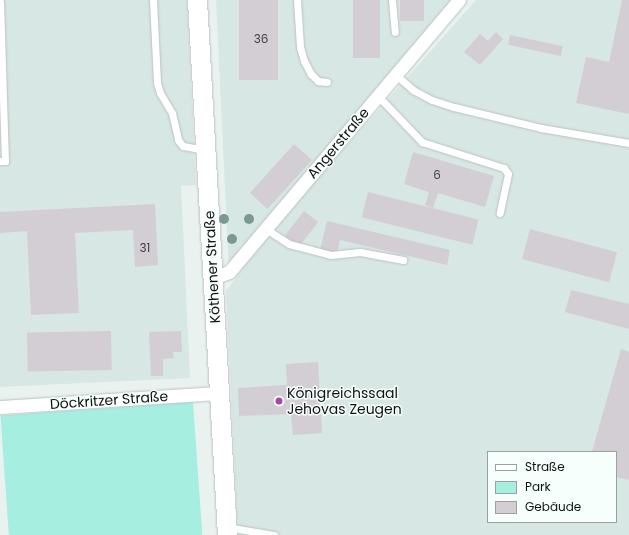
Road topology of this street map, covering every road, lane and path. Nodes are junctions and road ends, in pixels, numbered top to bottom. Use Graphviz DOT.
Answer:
graph roads {
  1 [pos="153,0"];
  2 [pos="197,0"];
  3 [pos="297,0"];
  4 [pos="392,0"];
  5 [pos="459,0"];
  6 [pos="0,2"];
  7 [pos="394,32"];
  8 [pos="396,75"];
  9 [pos="327,82"];
  10 [pos="378,96"];
  11 [pos="629,143"];
  12 [pos="206,150"];
  13 [pos="0,162"];
  14 [pos="500,212"];
  15 [pos="266,229"];
  16 [pos="403,260"];
  17 [pos="213,278"];
  18 [pos="219,393"];
  19 [pos="0,407"];
  20 [pos="227,531"];
  21 [pos="274,535"];
  1 -- 12 [label="lane"];
  2 -- 12 [label="main road, Köthener Straße"];
  3 -- 9 [label="lane"];
  4 -- 7 [label="lane"];
  5 -- 8 [label="street, Angerstraße"];
  6 -- 13 [label="lane"];
  8 -- 10 [label="street, Angerstraße"];
  8 -- 11 [label="lane"];
  10 -- 14 [label="lane"];
  10 -- 15 [label="street, Angerstraße"];
  12 -- 17 [label="main road, Köthener Straße"];
  15 -- 16 [label="lane"];
  15 -- 17 [label="street, Angerstraße"];
  17 -- 18 [label="main road, Köthener Straße"];
  18 -- 19 [label="street, Döckritzer Straße"];
  18 -- 20 [label="main road, Köthener Straße"];
  20 -- 21 [label="lane"];
}
